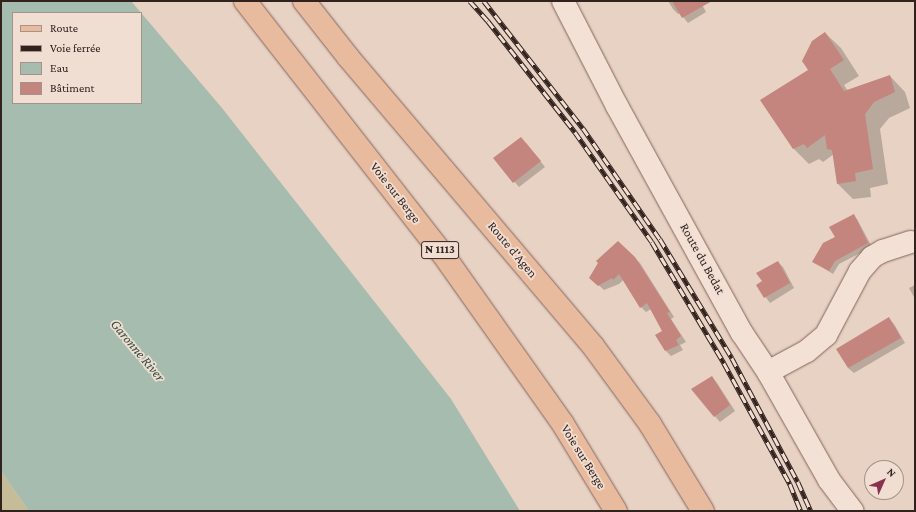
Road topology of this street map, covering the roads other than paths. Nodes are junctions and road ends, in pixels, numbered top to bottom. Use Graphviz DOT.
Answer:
graph roads {
  1 [pos="245,1"];
  2 [pos="304,1"];
  3 [pos="562,1"];
  4 [pos="912,242"];
  5 [pos="768,372"];
  6 [pos="616,511"];
  7 [pos="704,511"];
  8 [pos="852,511"];
  1 -- 6 [label="main road, Voie sur Berge / N 1113"];
  2 -- 7 [label="main road, Route d'Agen"];
  3 -- 5 [label="street, Route du Bedat"];
  4 -- 5 [label="street"];
  5 -- 8 [label="street, Route du Bedat"];
}
